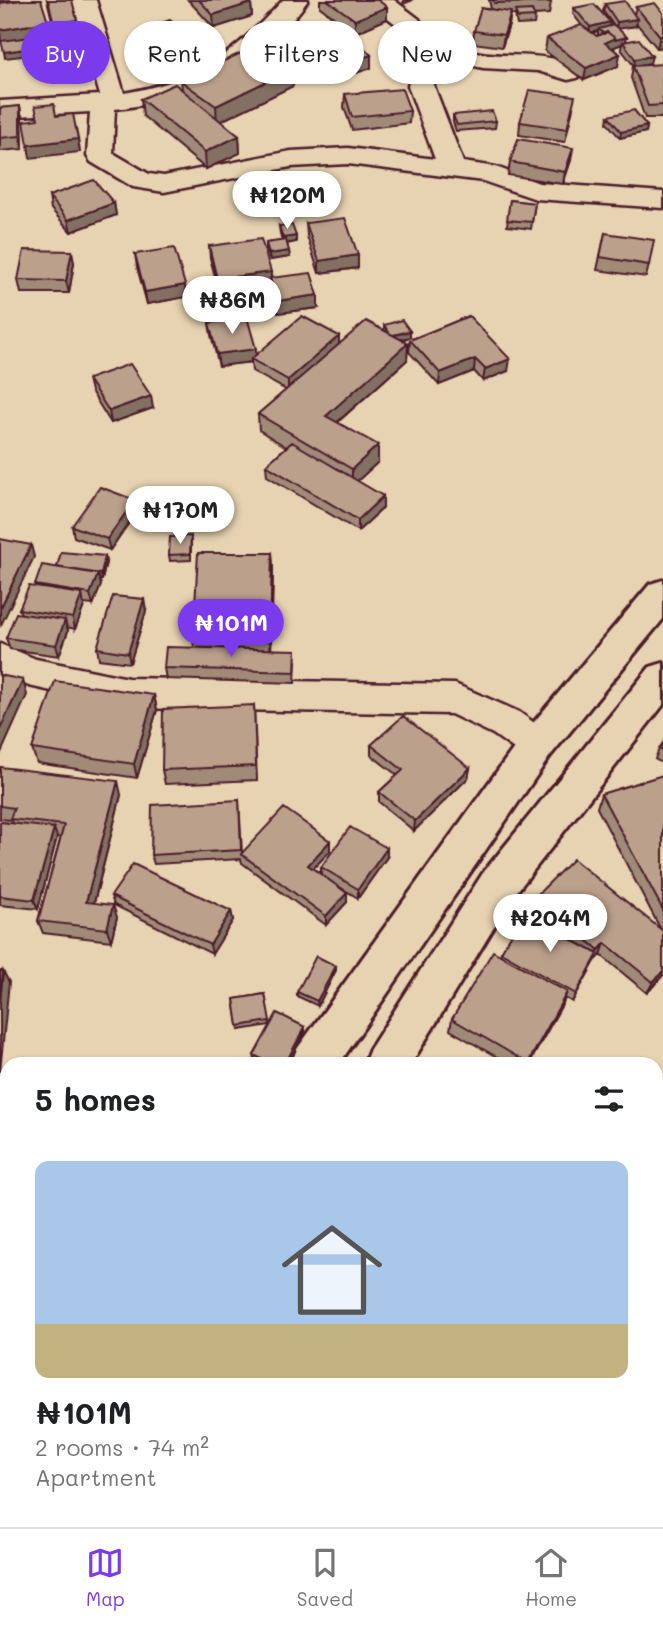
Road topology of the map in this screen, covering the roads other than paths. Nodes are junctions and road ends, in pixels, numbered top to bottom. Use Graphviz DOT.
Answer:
graph roads {
  1 [pos="84,0"];
  2 [pos="296,0"];
  3 [pos="377,0"];
  4 [pos="409,21"];
  5 [pos="477,60"];
  6 [pos="568,73"];
  7 [pos="422,84"];
  8 [pos="108,101"];
  9 [pos="0,109"];
  10 [pos="452,169"];
  11 [pos="663,200"];
  12 [pos="663,594"];
  13 [pos="0,658"];
  14 [pos="663,678"];
  15 [pos="537,745"];
  16 [pos="318,1057"];
  17 [pos="390,1057"];
  1 -- 8 [label="street"];
  2 -- 8 [label="street"];
  3 -- 4 [label="street"];
  5 -- 6 [label="street"];
  7 -- 10 [label="street"];
  8 -- 9 [label="street"];
  8 -- 10 [label="street"];
  10 -- 11 [label="street"];
  12 -- 15 [label="main road"];
  13 -- 15 [label="street"];
  14 -- 17 [label="main road"];
  15 -- 16 [label="main road"];
}
